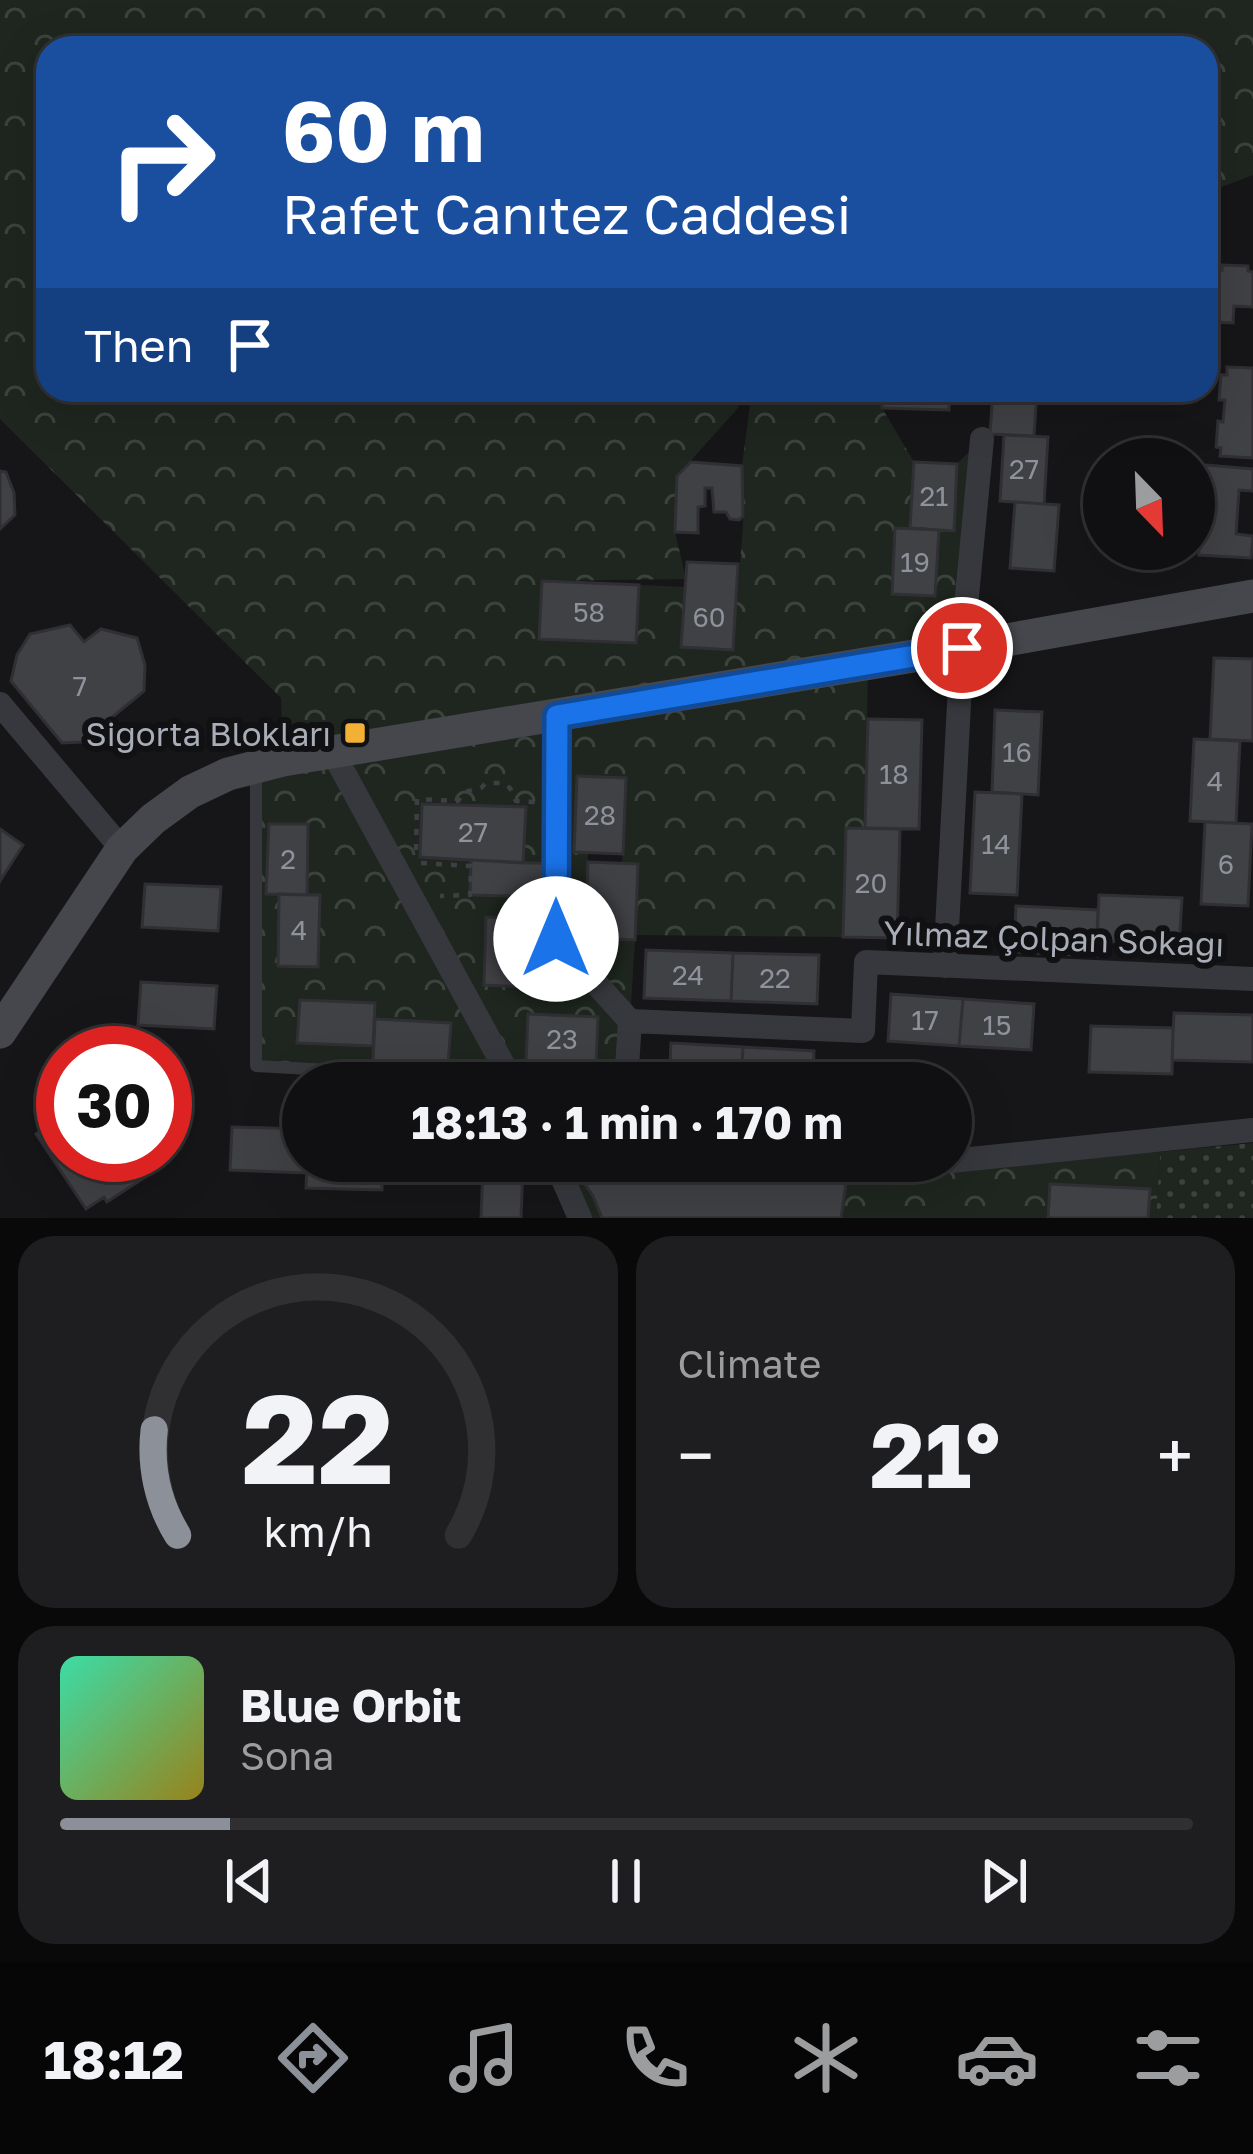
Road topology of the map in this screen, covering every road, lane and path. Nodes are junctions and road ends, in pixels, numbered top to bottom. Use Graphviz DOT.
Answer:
graph roads {
  1 [pos="982,439"];
  2 [pos="1253,596"];
  3 [pos="962,648"];
  4 [pos="0,704"];
  5 [pos="557,716"];
  6 [pos="332,752"];
  7 [pos="256,765"];
  8 [pos="516,801"];
  9 [pos="122,849"];
  10 [pos="470,895"];
  11 [pos="945,966"];
  12 [pos="1253,979"];
  13 [pos="630,1021"];
  14 [pos="0,1032"];
  15 [pos="503,1062"];
  16 [pos="627,1062"];
  17 [pos="282,1068"];
  18 [pos="1253,1130"];
  19 [pos="972,1159"];
  20 [pos="564,1182"];
  21 [pos="580,1218"];
  1 -- 3 [label="street"];
  2 -- 3 [label="street"];
  3 -- 5 [label="street"];
  3 -- 11 [label="street"];
  4 -- 9 [label="street"];
  5 -- 6 [label="street"];
  5 -- 13 [label="street"];
  6 -- 7 [label="street"];
  6 -- 15 [label="street"];
  7 -- 9 [label="street"];
  7 -- 17 [label="lane"];
  8 -- 10 [label="path"];
  9 -- 14 [label="street"];
  11 -- 12 [label="street, Yılmaz Çolpan Sokağı"];
  11 -- 13 [label="street, Yılmaz Çolpan Sokağı"];
  13 -- 16 [label="street"];
  18 -- 19 [label="street"];
  20 -- 21 [label="street"];
}
